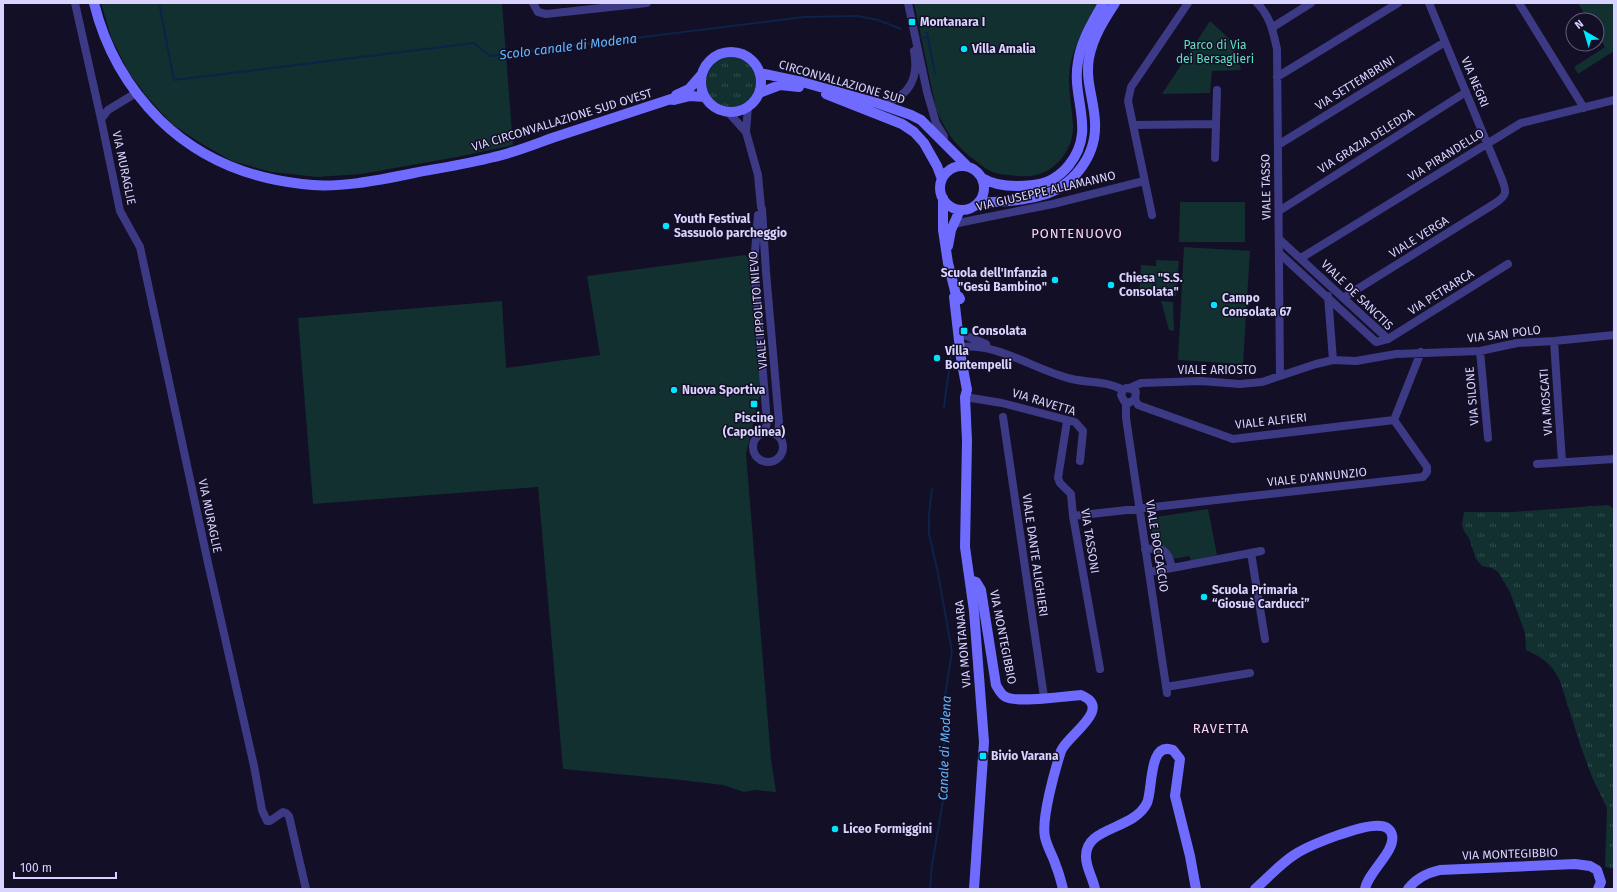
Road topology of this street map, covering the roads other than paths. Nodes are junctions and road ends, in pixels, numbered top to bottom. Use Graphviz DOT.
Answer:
graph roads {
  1 [pos="75,3"];
  2 [pos="94,3"];
  3 [pos="533,3"];
  4 [pos="647,3"];
  5 [pos="908,3"];
  6 [pos="1104,3"];
  7 [pos="1115,3"];
  8 [pos="1188,3"];
  9 [pos="1257,3"];
  10 [pos="1311,3"];
  11 [pos="1398,3"];
  12 [pos="1429,3"];
  13 [pos="1519,3"];
  14 [pos="1272,27"];
  15 [pos="913,32"];
  16 [pos="1445,42"];
  17 [pos="760,73"];
  18 [pos="702,74"];
  19 [pos="1278,77"];
  20 [pos="1217,90"];
  21 [pos="1466,92"];
  22 [pos="136,93"];
  23 [pos="759,93"];
  24 [pos="705,97"];
  25 [pos="671,99"];
  26 [pos="1614,100"];
  27 [pos="883,104"];
  28 [pos="748,107"];
  29 [pos="1584,108"];
  30 [pos="728,112"];
  31 [pos="102,119"];
  32 [pos="1216,124"];
  33 [pos="1134,125"];
  34 [pos="746,132"];
  35 [pos="943,142"];
  36 [pos="1487,144"];
  37 [pos="1278,145"];
  38 [pos="1215,158"];
  39 [pos="968,167"];
  40 [pos="942,178"];
  41 [pos="982,178"];
  42 [pos="1144,181"];
  43 [pos="1506,194"];
  44 [pos="943,198"];
  45 [pos="978,203"];
  46 [pos="761,207"];
  47 [pos="960,210"];
  48 [pos="1279,211"];
  49 [pos="1152,215"];
  50 [pos="953,224"];
  51 [pos="1279,239"];
  52 [pos="947,254"];
  53 [pos="1279,254"];
  54 [pos="1302,258"];
  55 [pos="1508,264"];
  56 [pos="956,295"];
  57 [pos="1328,296"];
  58 [pos="1343,298"];
  59 [pos="964,335"];
  60 [pos="1614,335"];
  61 [pos="1388,339"];
  62 [pos="1554,341"];
  63 [pos="963,346"];
  64 [pos="987,348"];
  65 [pos="1480,351"];
  66 [pos="1421,352"];
  67 [pos="1333,360"];
  68 [pos="1280,376"];
  69 [pos="1127,389"];
  70 [pos="965,397"];
  71 [pos="1135,399"];
  72 [pos="1126,402"];
  73 [pos="1002,416"];
  74 [pos="1394,420"];
  75 [pos="1067,421"];
  76 [pos="765,432"];
  77 [pos="778,435"];
  78 [pos="1488,438"];
  79 [pos="1614,459"];
  80 [pos="1080,461"];
  81 [pos="1562,462"];
  82 [pos="1537,464"];
  83 [pos="1138,509"];
  84 [pos="1073,516"];
  85 [pos="1145,549"];
  86 [pos="1261,551"];
  87 [pos="1251,553"];
  88 [pos="1172,568"];
  89 [pos="1149,572"];
  90 [pos="970,580"];
  91 [pos="1265,639"];
  92 [pos="1100,669"];
  93 [pos="1250,673"];
  94 [pos="1044,697"];
  95 [pos="306,889"];
  96 [pos="974,889"];
  97 [pos="1064,889"];
  98 [pos="1096,889"];
  99 [pos="1196,889"];
  100 [pos="1255,889"];
  101 [pos="1365,889"];
  102 [pos="1408,889"];
  103 [pos="1598,889"];
  1 -- 31 [label="street, VIA MURAGLIE"];
  2 -- 22 [label="main road, VIA CIRCONVALLAZIONE SUD OVEST"];
  3 -- 4 [label="street"];
  5 -- 15 [label="street"];
  6 -- 41 [label="main road, CIRCONVALLAZIONE SUD"];
  7 -- 45 [label="main road"];
  8 -- 33 [label="street"];
  9 -- 14 [label="street, VIALE TASSO"];
  10 -- 14 [label="street"];
  11 -- 19 [label="street"];
  12 -- 16 [label="street, VIA NEGRI"];
  13 -- 29 [label="street"];
  14 -- 19 [label="street, VIALE TASSO"];
  15 -- 27 [label="street"];
  15 -- 35 [label="street"];
  16 -- 21 [label="street, VIA NEGRI"];
  16 -- 37 [label="street, VIA SETTEMBRINI"];
  17 -- 18 [label="main road, VIA CIRCONVALLAZIONE SUD OVEST"];
  17 -- 23 [label="main road"];
  17 -- 27 [label="main road, CIRCONVALLAZIONE SUD"];
  18 -- 24 [label="main road"];
  18 -- 25 [label="main road, VIA CIRCONVALLAZIONE SUD OVEST"];
  19 -- 37 [label="street, VIALE TASSO"];
  20 -- 32 [label="street"];
  21 -- 36 [label="street, VIA NEGRI"];
  21 -- 48 [label="street, VIA GRAZIA DELEDDA"];
  22 -- 25 [label="main road, VIA CIRCONVALLAZIONE SUD OVEST"];
  22 -- 31 [label="street, VIA MURAGLIE"];
  23 -- 28 [label="main road"];
  23 -- 40 [label="main road, CIRCONVALLAZIONE SUD"];
  24 -- 25 [label="main road, VIA CIRCONVALLAZIONE SUD OVEST"];
  24 -- 30 [label="main road"];
  26 -- 29 [label="street, VIA PIRANDELLO"];
  27 -- 35 [label="main road, CIRCONVALLAZIONE SUD"];
  28 -- 30 [label="main road"];
  28 -- 34 [label="street, VIALE IPPOLITO NIEVO"];
  29 -- 36 [label="street, VIA PIRANDELLO"];
  30 -- 34 [label="street, VIALE IPPOLITO NIEVO"];
  31 -- 95 [label="street, VIA MURAGLIE"];
  32 -- 33 [label="street"];
  32 -- 38 [label="street"];
  33 -- 42 [label="street"];
  34 -- 46 [label="street, VIALE IPPOLITO NIEVO"];
  35 -- 39 [label="main road, CIRCONVALLAZIONE SUD"];
  36 -- 43 [label="street, VIA NEGRI"];
  36 -- 54 [label="street, VIA PIRANDELLO"];
  37 -- 48 [label="street, VIALE TASSO"];
  39 -- 40 [label="main road"];
  39 -- 41 [label="main road, CIRCONVALLAZIONE SUD"];
  40 -- 44 [label="main road, CIRCONVALLAZIONE SUD"];
  41 -- 45 [label="main road"];
  42 -- 49 [label="street"];
  42 -- 50 [label="street, VIA GIUSEPPE ALLAMANNO"];
  43 -- 58 [label="street, VIALE VERGA"];
  44 -- 47 [label="main road"];
  44 -- 52 [label="main road, VIA MONTANARA"];
  45 -- 47 [label="main road"];
  46 -- 76 [label="street, VIALE IPPOLITO NIEVO"];
  46 -- 77 [label="street, VIALE IPPOLITO NIEVO"];
  47 -- 50 [label="main road, VIA MONTANARA"];
  48 -- 51 [label="street, VIALE TASSO"];
  50 -- 52 [label="main road, VIA MONTANARA"];
  51 -- 53 [label="street, VIALE TASSO"];
  51 -- 54 [label="street, VIALE DE SANCTIS"];
  52 -- 56 [label="main road, VIA MONTANARA"];
  53 -- 57 [label="street, VIALE DE SANCTIS"];
  53 -- 68 [label="street, VIALE TASSO"];
  54 -- 58 [label="street, VIALE DE SANCTIS"];
  55 -- 61 [label="street, VIA PETRARCA"];
  56 -- 59 [label="main road, VIA MONTANARA"];
  56 -- 63 [label="main road, VIA MONTANARA"];
  57 -- 61 [label="street, VIALE DE SANCTIS"];
  57 -- 67 [label="street"];
  58 -- 61 [label="street, VIALE DE SANCTIS"];
  59 -- 63 [label="main road, VIA MONTANARA"];
  59 -- 64 [label="street"];
  60 -- 62 [label="street, VIA SAN POLO"];
  62 -- 65 [label="street, VIA SAN POLO"];
  62 -- 81 [label="street, VIA MOSCATI"];
  63 -- 64 [label="street"];
  63 -- 70 [label="main road, VIA MONTANARA"];
  64 -- 69 [label="street"];
  65 -- 66 [label="street, VIA SAN POLO"];
  65 -- 78 [label="street, VIA SILONE"];
  66 -- 67 [label="street, VIALE ARIOSTO"];
  66 -- 74 [label="street"];
  67 -- 68 [label="street, VIALE ARIOSTO"];
  68 -- 69 [label="street, VIALE ARIOSTO"];
  69 -- 71 [label="street"];
  69 -- 72 [label="street"];
  70 -- 75 [label="street, VIA RAVETTA"];
  70 -- 90 [label="main road, VIA MONTANARA"];
  71 -- 72 [label="street"];
  71 -- 74 [label="street, VIALE ALFIERI"];
  72 -- 83 [label="street, VIALE BOCCACCIO"];
  73 -- 94 [label="street, VIALE DANTE ALIGHIERI"];
  74 -- 83 [label="street, VIALE D'ANNUNZIO"];
  75 -- 80 [label="street, VIA RAVETTA"];
  75 -- 84 [label="street, VIA TASSONI"];
  76 -- 77 [label="street"];
  76 -- 77 [label="street"];
  79 -- 81 [label="street"];
  81 -- 82 [label="street"];
  83 -- 84 [label="street, VIALE D'ANNUNZIO"];
  83 -- 85 [label="street, VIALE BOCCACCIO"];
  84 -- 92 [label="street, VIA TASSONI"];
  85 -- 88 [label="street"];
  85 -- 89 [label="street, VIALE BOCCACCIO"];
  86 -- 87 [label="street"];
  87 -- 88 [label="street"];
  87 -- 91 [label="street"];
  88 -- 89 [label="street"];
  89 -- 93 [label="street, VIALE BOCCACCIO"];
  90 -- 94 [label="main road, VIA MONTEGIBBIO"];
  90 -- 96 [label="main road, VIA MONTANARA"];
  94 -- 97 [label="main road, VIA MONTEGIBBIO"];
  98 -- 99 [label="main road"];
  100 -- 101 [label="main road"];
  102 -- 103 [label="main road, VIA MONTEGIBBIO"];
}
